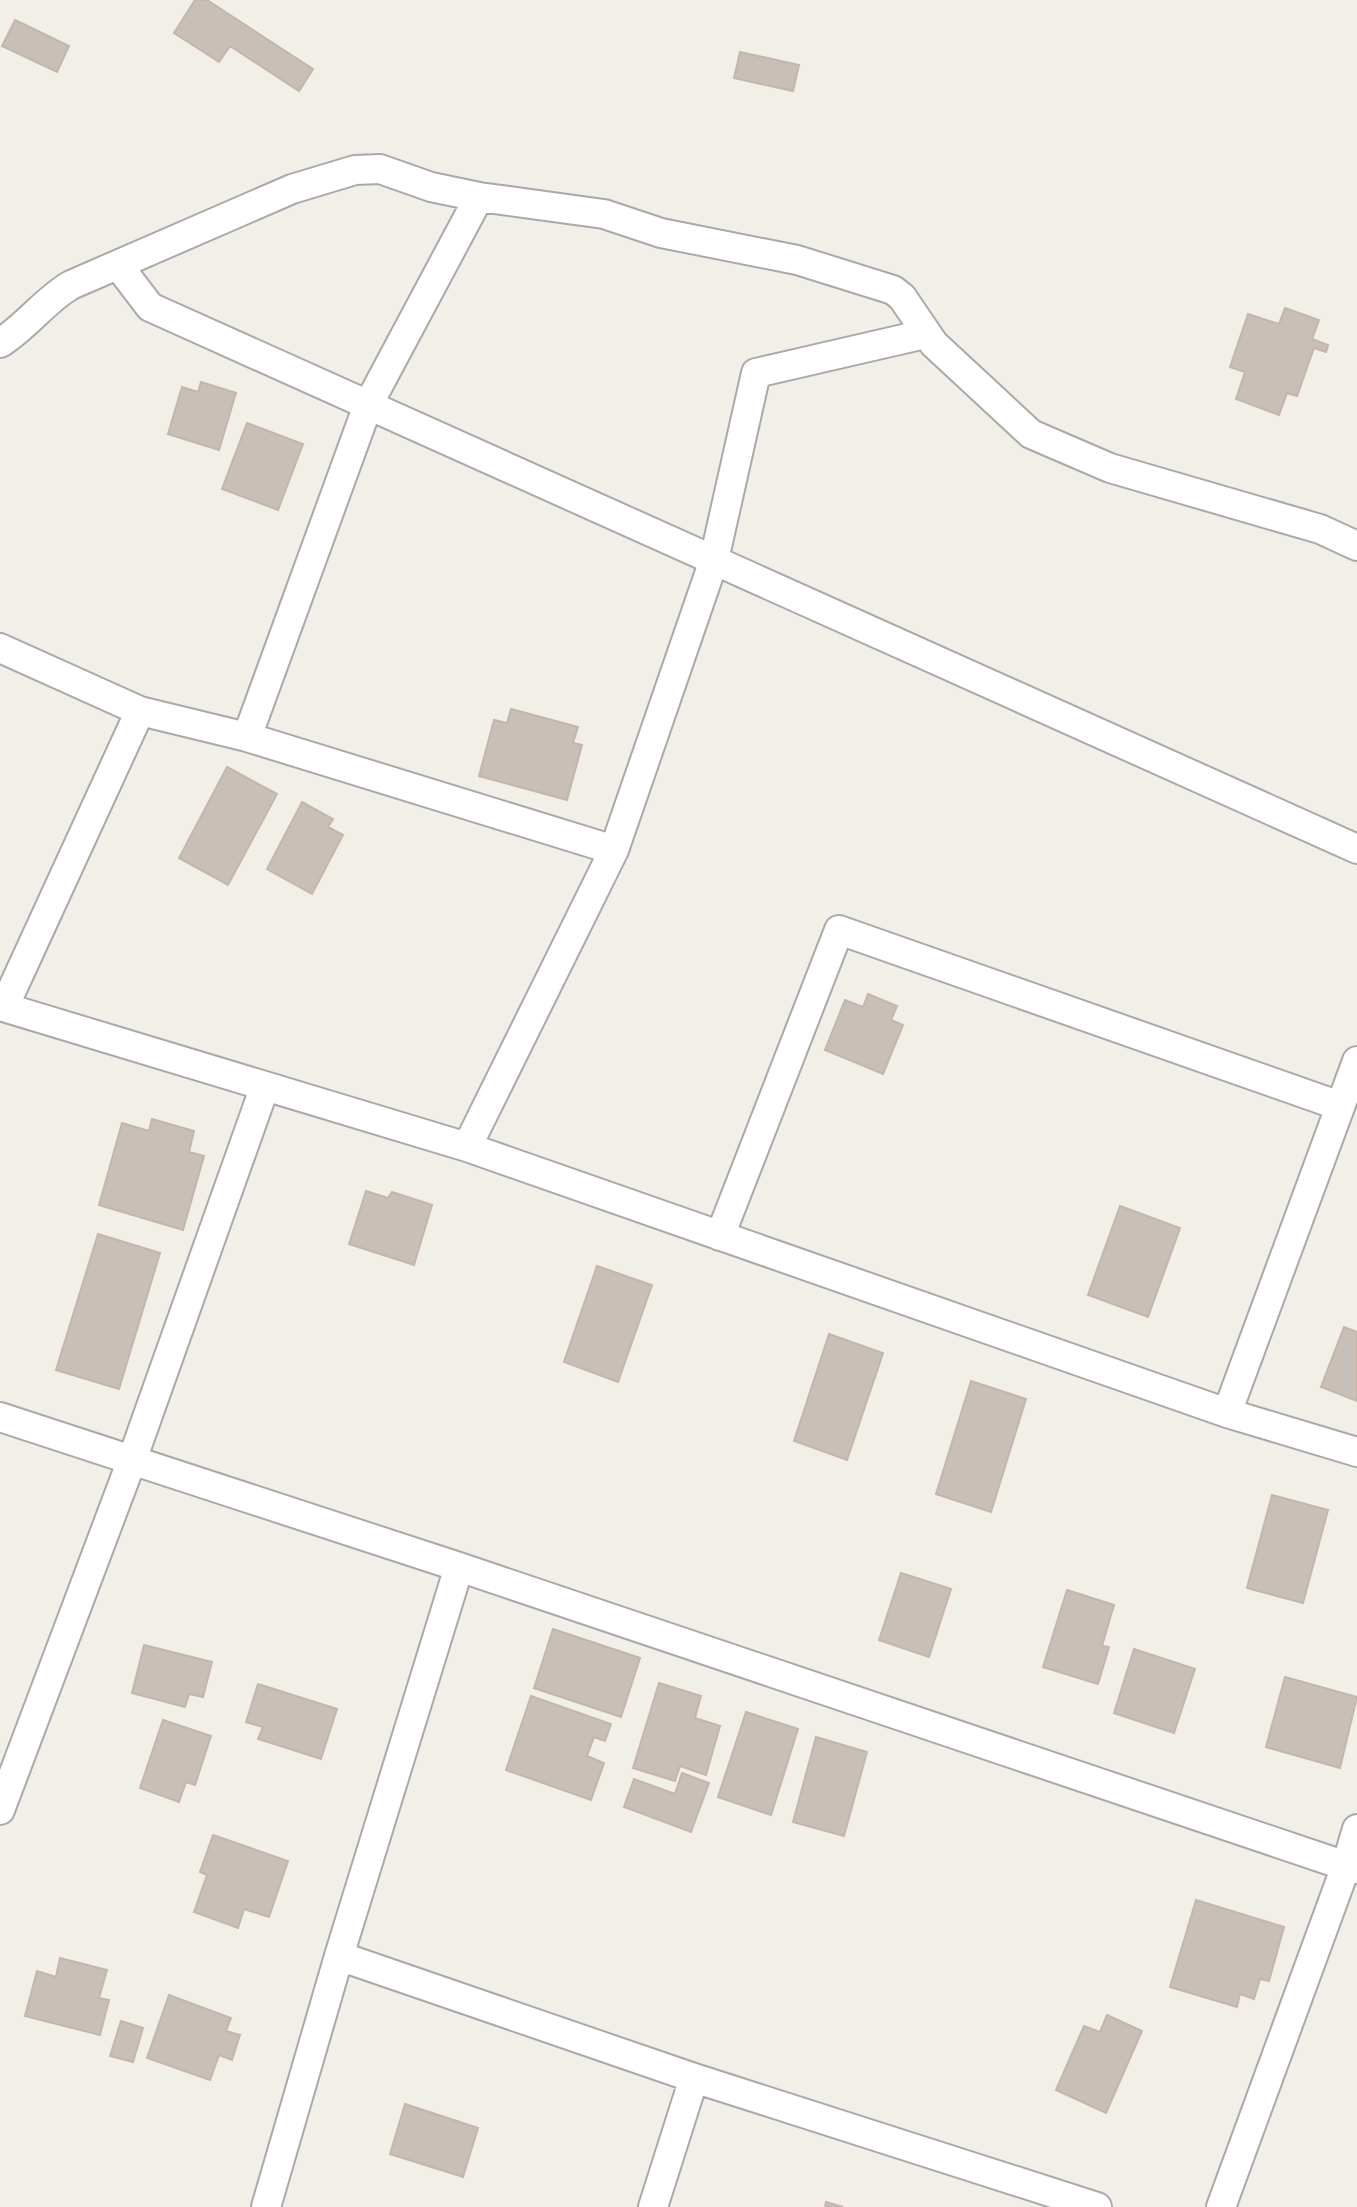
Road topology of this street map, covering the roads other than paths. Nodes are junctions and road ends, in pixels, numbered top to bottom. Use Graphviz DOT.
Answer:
graph roads {
  1 [pos="478,197"];
  2 [pos="118,265"];
  3 [pos="925,334"];
  4 [pos="0,343"];
  5 [pos="368,405"];
  6 [pos="1357,546"];
  7 [pos="714,560"];
  8 [pos="0,648"];
  9 [pos="140,711"];
  10 [pos="247,737"];
  11 [pos="1357,849"];
  12 [pos="614,850"];
  13 [pos="2,1007"];
  14 [pos="1357,1060"];
  15 [pos="265,1086"];
  16 [pos="1340,1107"];
  17 [pos="467,1147"];
  18 [pos="720,1236"];
  19 [pos="1227,1413"];
  20 [pos="0,1417"];
  21 [pos="1357,1452"];
  22 [pos="132,1460"];
  23 [pos="459,1567"];
  24 [pos="0,1810"];
  25 [pos="1357,1829"];
  26 [pos="1351,1868"];
  27 [pos="338,1955"];
  28 [pos="694,2078"];
  29 [pos="266,2207"];
  30 [pos="653,2207"];
  31 [pos="1097,2207"];
  32 [pos="1221,2207"];
  1 -- 2 [label="street"];
  1 -- 3 [label="street"];
  1 -- 5 [label="street"];
  2 -- 4 [label="street"];
  2 -- 5 [label="street"];
  3 -- 6 [label="street"];
  3 -- 7 [label="street"];
  5 -- 7 [label="street"];
  5 -- 10 [label="street"];
  7 -- 11 [label="street"];
  7 -- 12 [label="street"];
  8 -- 9 [label="street"];
  9 -- 10 [label="street"];
  9 -- 13 [label="street"];
  10 -- 12 [label="street"];
  12 -- 17 [label="street"];
  13 -- 15 [label="street"];
  14 -- 16 [label="street"];
  15 -- 17 [label="street"];
  15 -- 22 [label="street"];
  16 -- 18 [label="street"];
  16 -- 19 [label="street"];
  17 -- 18 [label="street"];
  18 -- 19 [label="street"];
  19 -- 21 [label="street"];
  20 -- 22 [label="street"];
  22 -- 23 [label="street"];
  22 -- 24 [label="street"];
  23 -- 26 [label="street"];
  23 -- 27 [label="street"];
  25 -- 26 [label="street"];
  26 -- 32 [label="street"];
  27 -- 28 [label="street"];
  27 -- 29 [label="street"];
  28 -- 30 [label="street"];
  28 -- 31 [label="street"];
}
